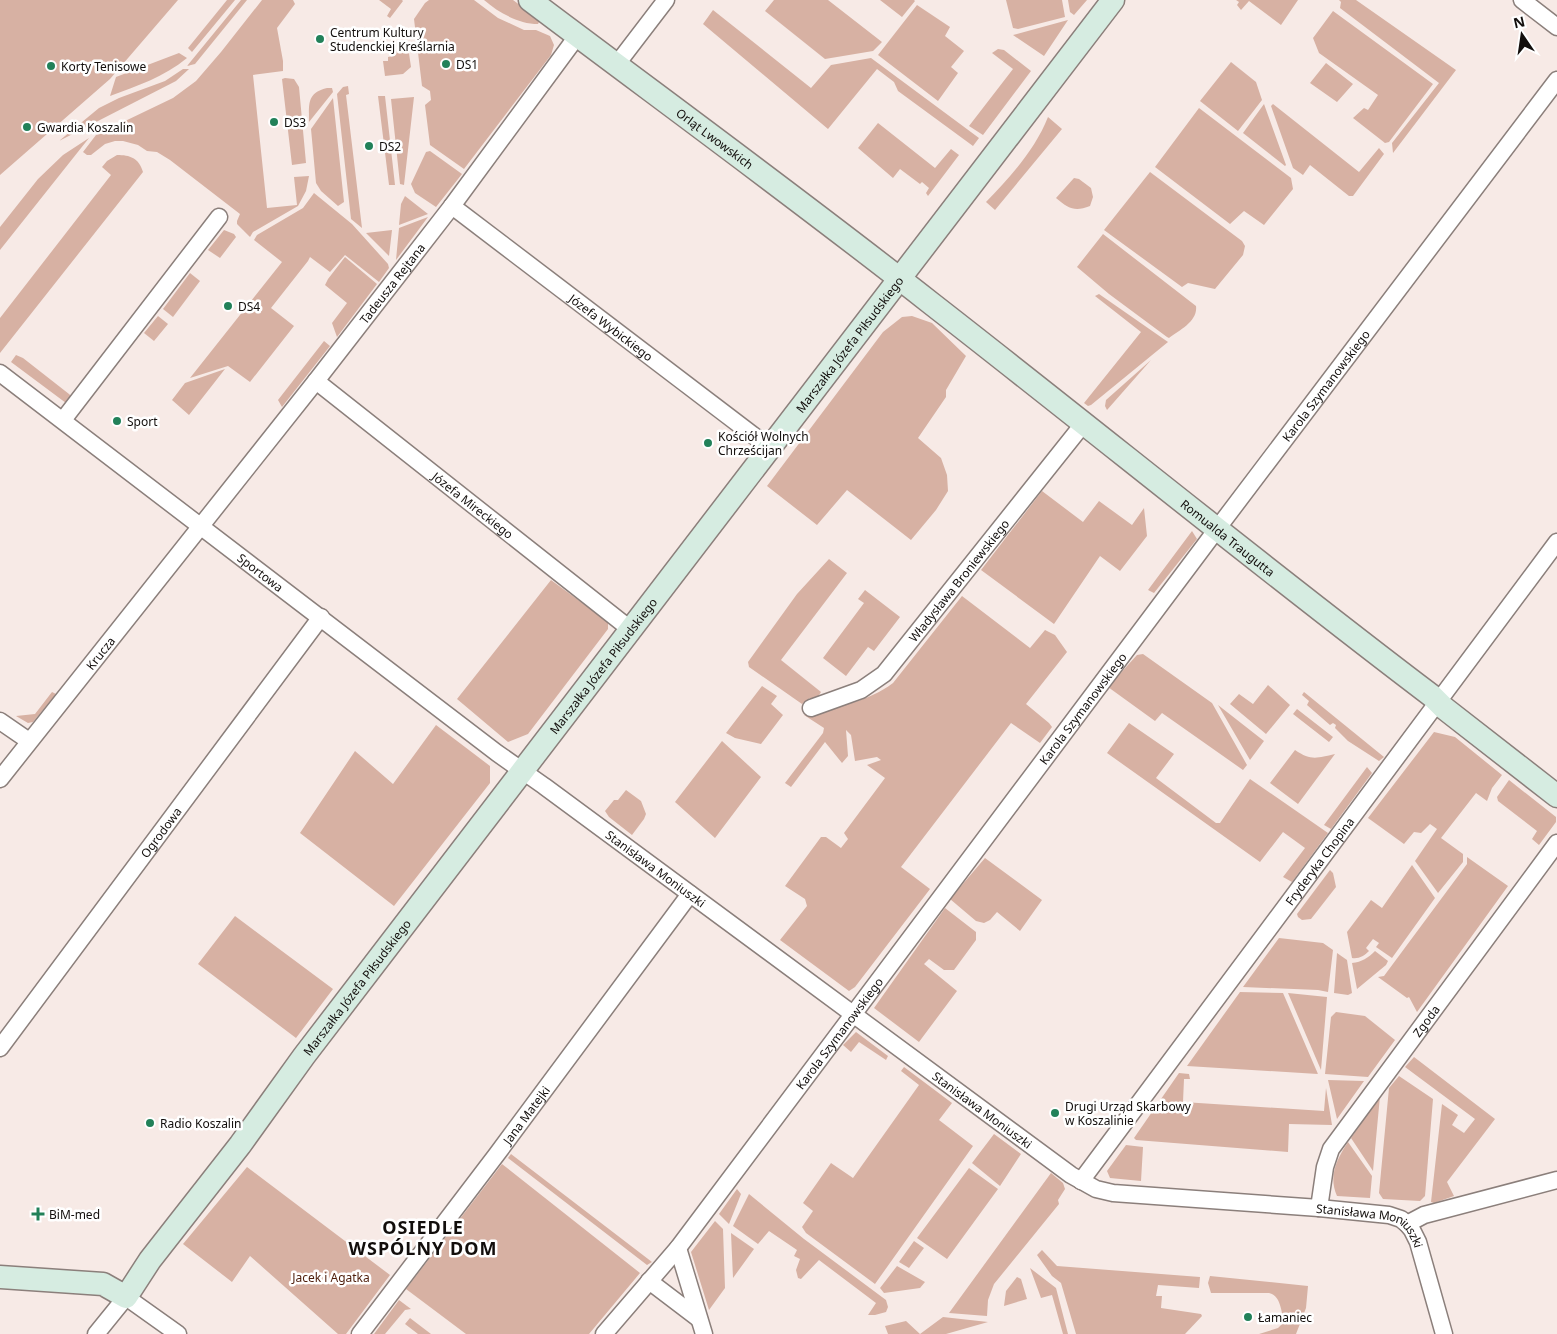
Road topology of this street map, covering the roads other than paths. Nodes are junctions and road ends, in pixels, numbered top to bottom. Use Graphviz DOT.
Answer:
graph roads {
  1 [pos="530,0"];
  2 [pos="666,0"];
  3 [pos="1113,0"];
  4 [pos="1522,0"];
  5 [pos="1557,27"];
  6 [pos="578,35"];
  7 [pos="617,64"];
  8 [pos="1557,80"];
  9 [pos="452,206"];
  10 [pos="219,217"];
  11 [pos="899,278"];
  12 [pos="0,372"];
  13 [pos="316,381"];
  14 [pos="63,420"];
  15 [pos="1084,423"];
  16 [pos="770,448"];
  17 [pos="201,526"];
  18 [pos="1217,529"];
  19 [pos="1557,542"];
  20 [pos="321,617"];
  21 [pos="630,629"];
  22 [pos="1437,702"];
  23 [pos="811,708"];
  24 [pos="0,721"];
  25 [pos="29,741"];
  26 [pos="522,770"];
  27 [pos="0,779"];
  28 [pos="1557,796"];
  29 [pos="1557,843"];
  30 [pos="690,894"];
  31 [pos="854,1014"];
  32 [pos="0,1048"];
  33 [pos="1557,1180"];
  34 [pos="1081,1181"];
  35 [pos="1319,1208"];
  36 [pos="1407,1224"];
  37 [pos="678,1248"];
  38 [pos="0,1276"];
  39 [pos="650,1281"];
  40 [pos="126,1297"];
  41 [pos="701,1327"];
  42 [pos="96,1334"];
  43 [pos="178,1334"];
  44 [pos="360,1334"];
  45 [pos="604,1334"];
  46 [pos="1444,1334"];
  1 -- 6 [label="street, Orląt Lwowskich"];
  2 -- 7 [label="street"];
  3 -- 11 [label="street, Marszałka Józefa Piłsudskiego"];
  4 -- 5 [label="street"];
  6 -- 7 [label="street, Orląt Lwowskich"];
  6 -- 9 [label="street, Tadeusza Rejtana"];
  7 -- 11 [label="street, Orląt Lwowskich"];
  8 -- 18 [label="street, Karola Szymanowskiego"];
  9 -- 13 [label="street, Tadeusza Rejtana"];
  9 -- 16 [label="street, Józefa Wybickiego"];
  10 -- 14 [label="street"];
  11 -- 15 [label="street, Romualda Traugutta"];
  11 -- 16 [label="street, Marszałka Józefa Piłsudskiego"];
  12 -- 14 [label="street, Sportowa"];
  13 -- 17 [label="street, Tadeusza Rejtana"];
  13 -- 21 [label="street, Józefa Mireckiego"];
  14 -- 17 [label="street, Sportowa"];
  15 -- 18 [label="street, Romualda Traugutta"];
  15 -- 23 [label="street, Władysława Broniewskiego"];
  16 -- 21 [label="street, Marszałka Józefa Piłsudskiego"];
  17 -- 20 [label="street, Sportowa"];
  17 -- 25 [label="street, Krucza"];
  18 -- 22 [label="street, Romualda Traugutta"];
  18 -- 31 [label="street, Karola Szymanowskiego"];
  19 -- 22 [label="street, Fryderyka Chopina"];
  20 -- 26 [label="street, Sportowa"];
  20 -- 32 [label="street, Ogrodowa"];
  21 -- 26 [label="street, Marszałka Józefa Piłsudskiego"];
  22 -- 28 [label="street, Romualda Traugutta"];
  22 -- 34 [label="street, Fryderyka Chopina"];
  24 -- 25 [label="street"];
  25 -- 27 [label="street, Krucza"];
  26 -- 30 [label="street, Stanisława Moniuszki"];
  26 -- 40 [label="street, Marszałka Józefa Piłsudskiego"];
  29 -- 35 [label="street, Zgoda"];
  30 -- 31 [label="street, Stanisława Moniuszki"];
  30 -- 44 [label="street, Jana Matejki"];
  31 -- 34 [label="street, Stanisława Moniuszki"];
  31 -- 37 [label="street, Karola Szymanowskiego"];
  33 -- 36 [label="street"];
  34 -- 35 [label="street, Stanisława Moniuszki"];
  35 -- 36 [label="street, Stanisława Moniuszki"];
  36 -- 46 [label="street, Stanisława Moniuszki"];
  37 -- 39 [label="street, Karola Szymanowskiego"];
  37 -- 41 [label="street"];
  38 -- 40 [label="street"];
  39 -- 41 [label="street"];
  39 -- 45 [label="street, Karola Szymanowskiego"];
  40 -- 42 [label="street, Marszałka Józefa Piłsudskiego"];
  40 -- 43 [label="street"];
}
